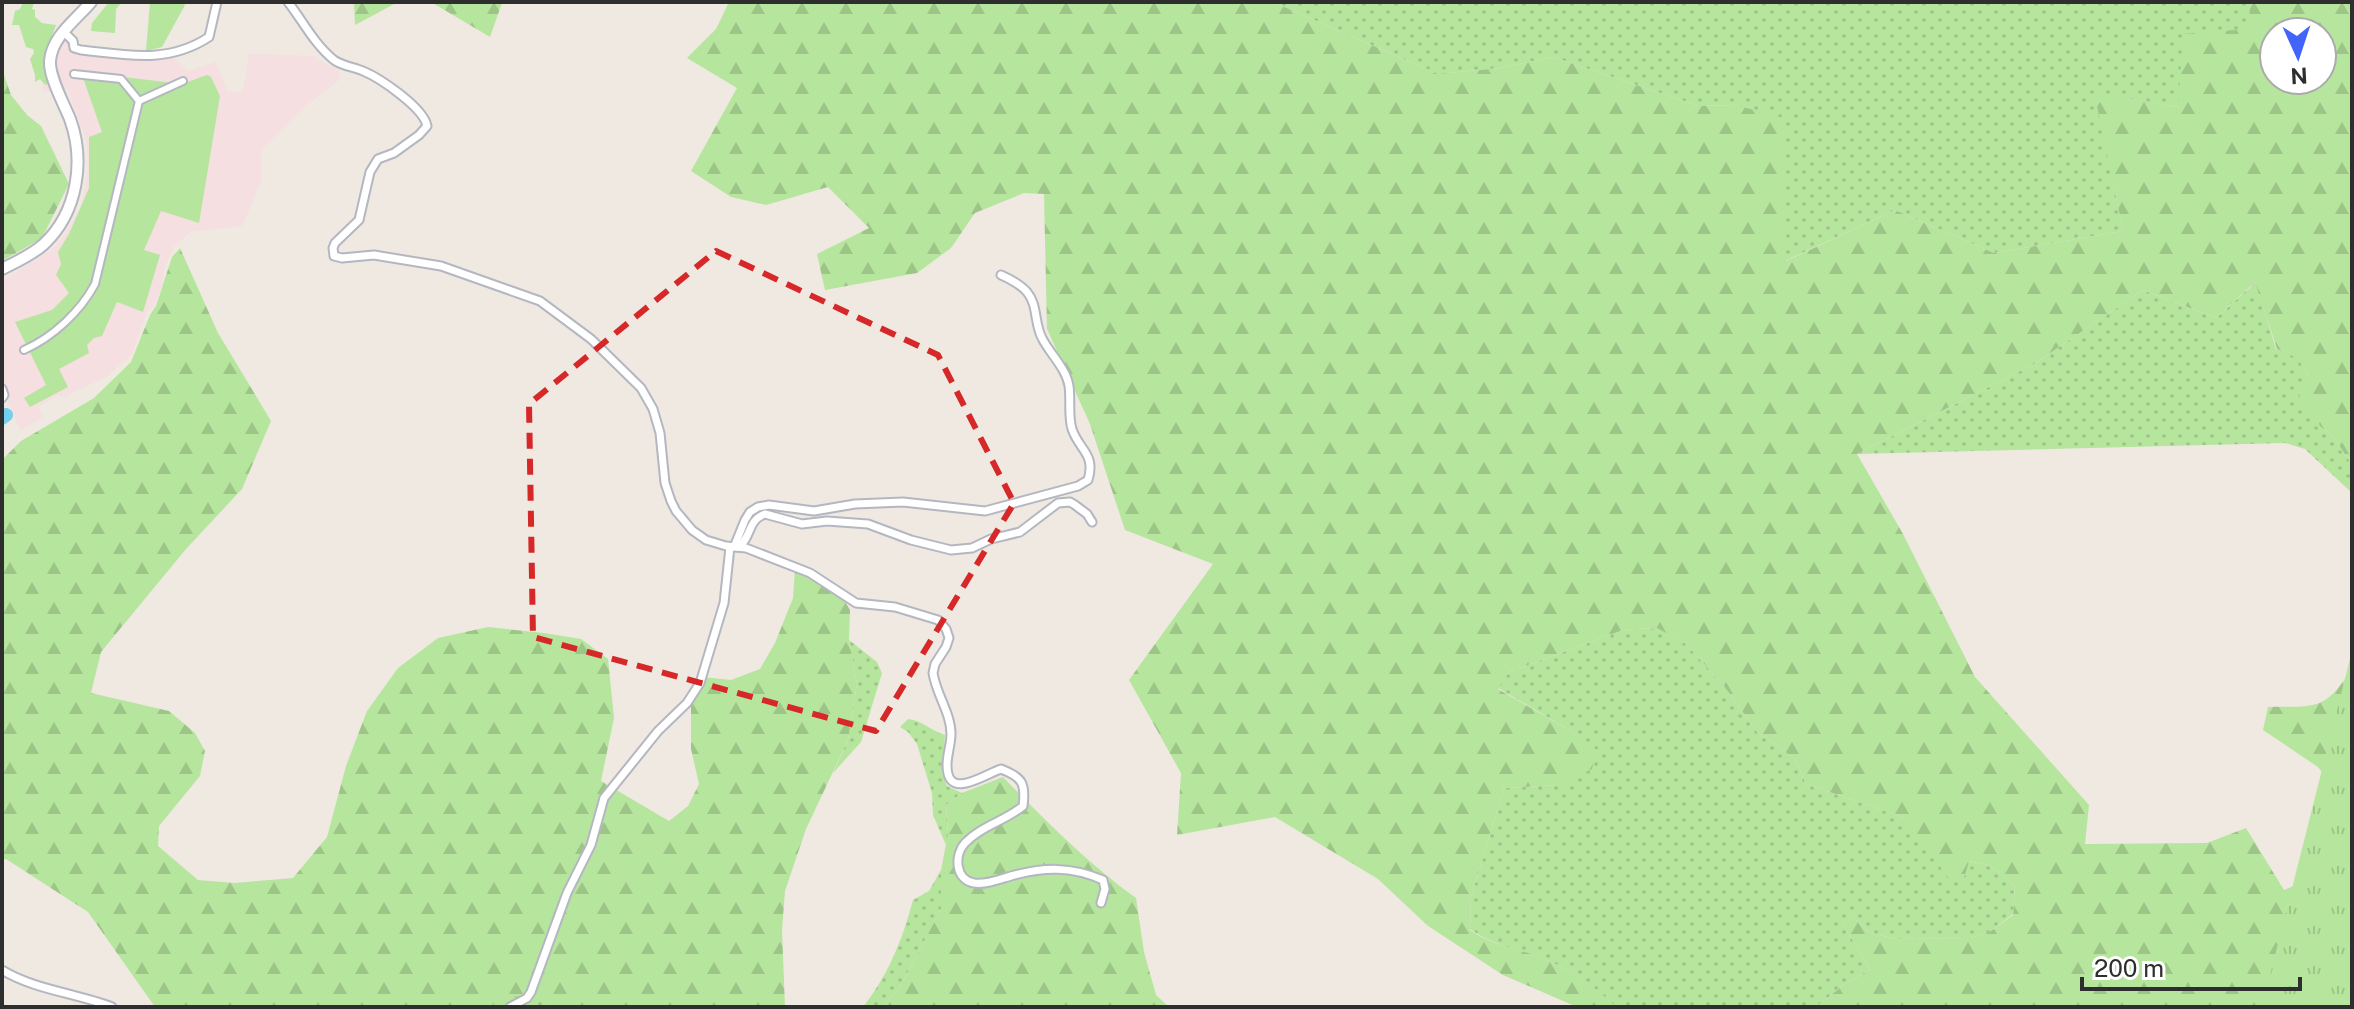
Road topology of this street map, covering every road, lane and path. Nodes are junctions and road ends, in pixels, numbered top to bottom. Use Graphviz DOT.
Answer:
graph roads {
  1 [pos="217,2"];
  2 [pos="288,2"];
  3 [pos="89,3"];
  4 [pos="63,31"];
  5 [pos="74,74"];
  6 [pos="183,81"];
  7 [pos="139,101"];
  8 [pos="2,269"];
  9 [pos="1001,275"];
  10 [pos="24,350"];
  11 [pos="2,389"];
  12 [pos="2,398"];
  13 [pos="1092,522"];
  14 [pos="734,547"];
  15 [pos="1101,903"];
  16 [pos="2,970"];
  17 [pos="112,1007"];
  18 [pos="510,1007"];
  1 -- 4 [label="street"];
  2 -- 14 [label="street"];
  3 -- 4 [label="main road"];
  4 -- 8 [label="main road"];
  5 -- 7 [label="street"];
  6 -- 7 [label="street"];
  7 -- 10 [label="street"];
  9 -- 14 [label="street"];
  11 -- 12 [label="street"];
  13 -- 14 [label="street"];
  14 -- 15 [label="street"];
  14 -- 18 [label="street"];
  16 -- 17 [label="street"];
}
